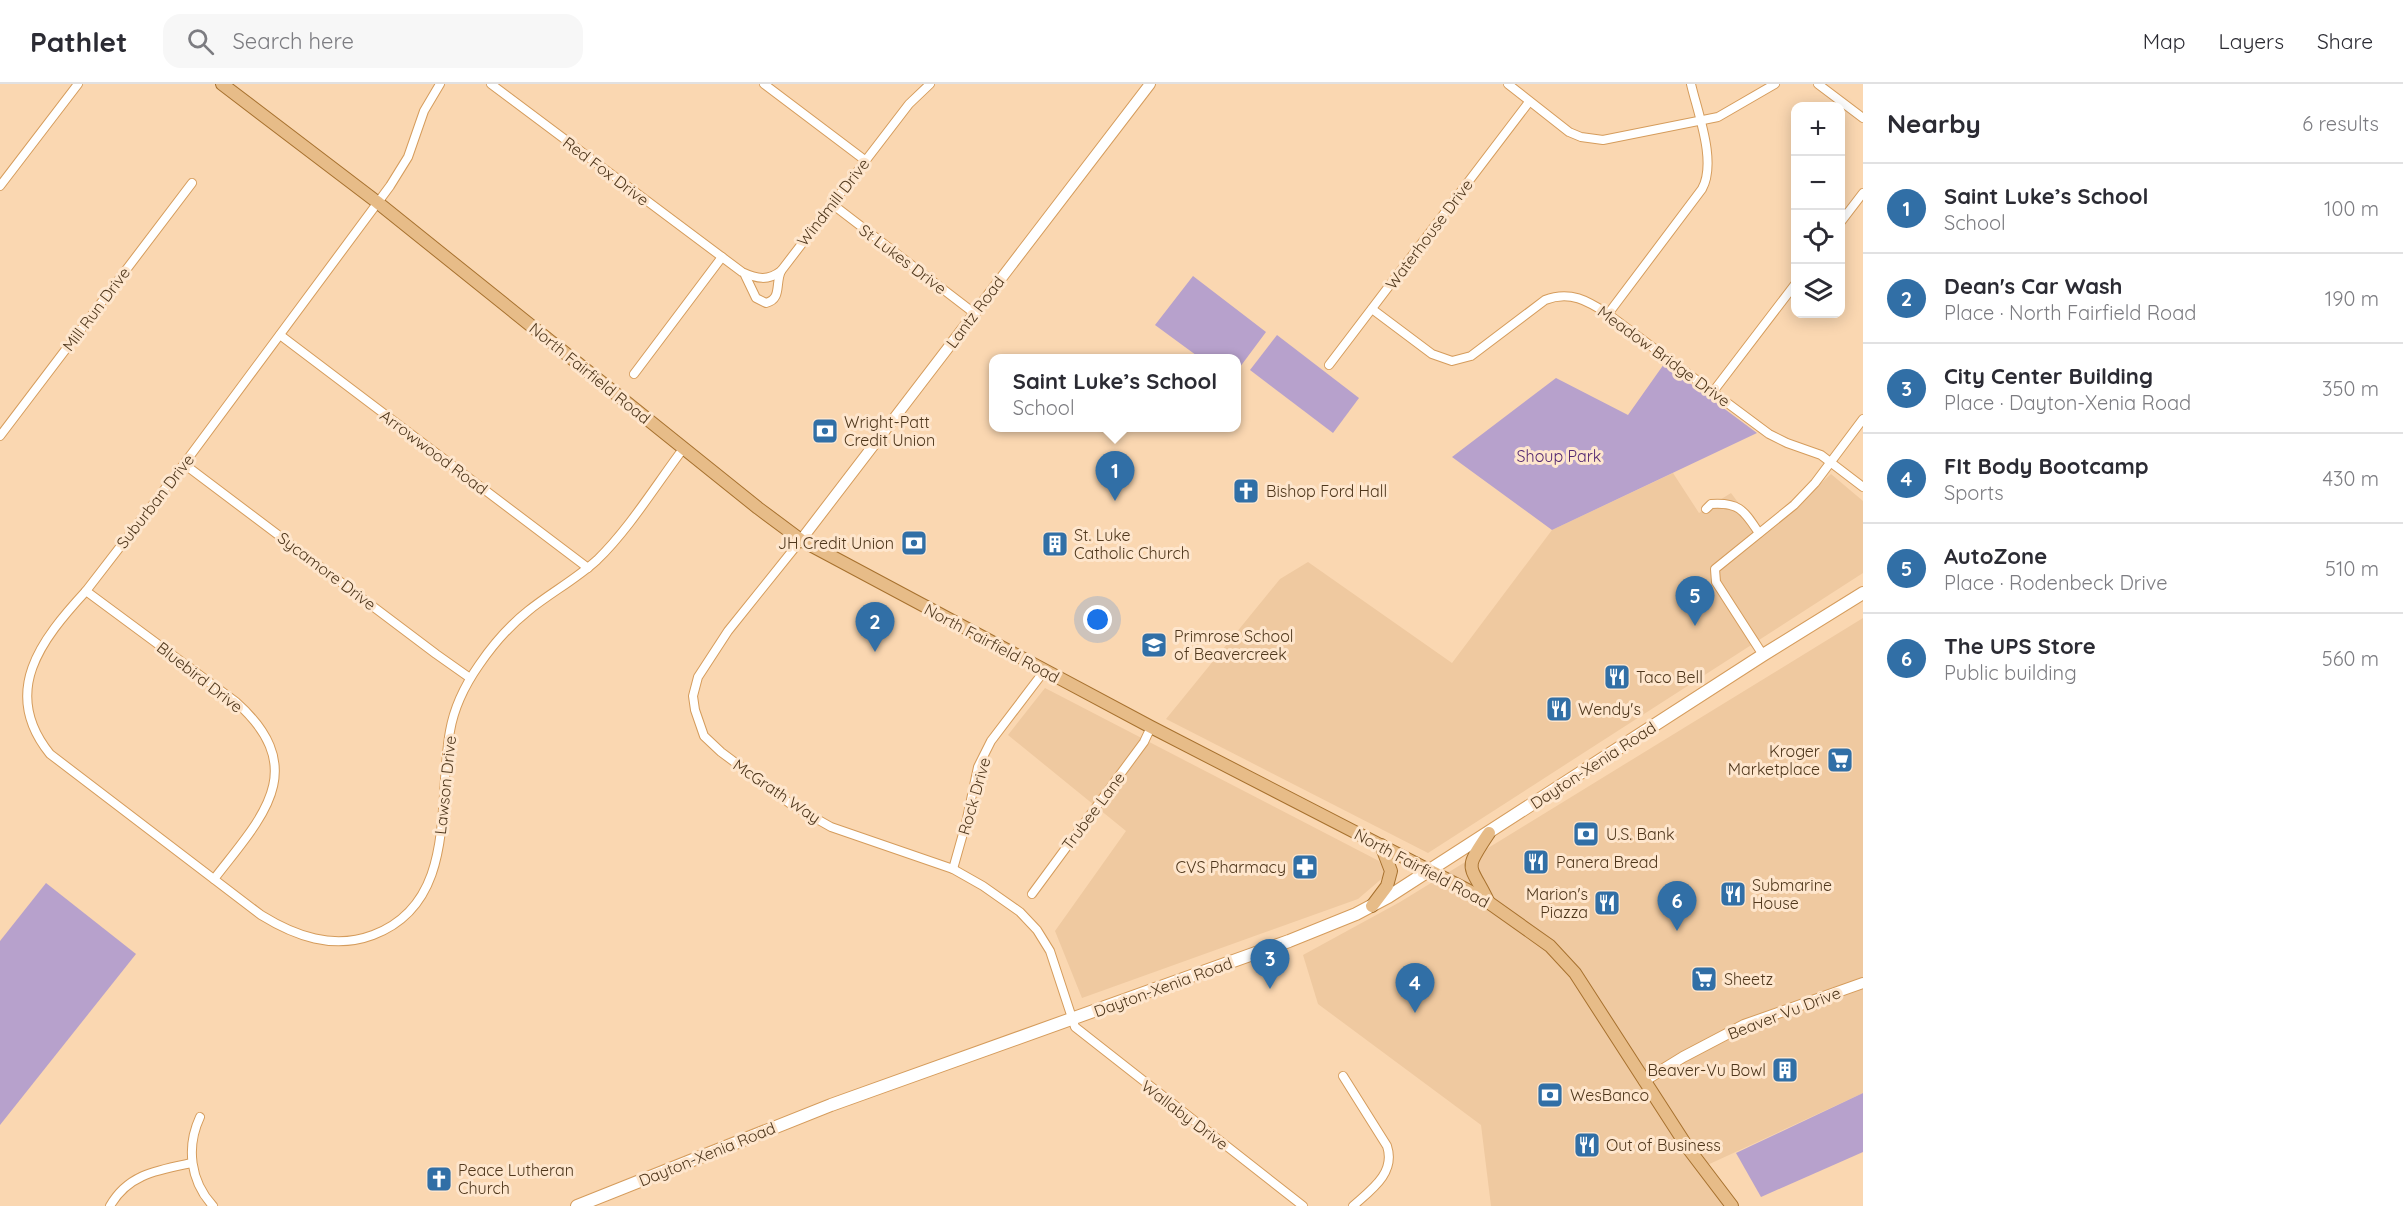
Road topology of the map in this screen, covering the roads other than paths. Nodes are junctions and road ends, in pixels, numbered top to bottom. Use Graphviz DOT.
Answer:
graph roads {
  1 [pos="78,84"];
  2 [pos="222,84"];
  3 [pos="440,84"];
  4 [pos="491,84"];
  5 [pos="764,84"];
  6 [pos="930,84"];
  7 [pos="1150,84"];
  8 [pos="1508,84"];
  9 [pos="1691,84"];
  10 [pos="1775,84"];
  11 [pos="1818,84"];
  12 [pos="1529,102"];
  13 [pos="1863,118"];
  14 [pos="1699,121"];
  15 [pos="866,161"];
  16 [pos="192,183"];
  17 [pos="0,186"];
  18 [pos="1863,193"];
  19 [pos="377,202"];
  20 [pos="832,204"];
  21 [pos="1845,216"];
  22 [pos="722,257"];
  23 [pos="781,271"];
  24 [pos="742,272"];
  25 [pos="1791,290"];
  26 [pos="1372,309"];
  27 [pos="974,313"];
  28 [pos="1608,314"];
  29 [pos="280,335"];
  30 [pos="1329,365"];
  31 [pos="634,374"];
  32 [pos="1712,393"];
  33 [pos="1863,419"];
  34 [pos="0,436"];
  35 [pos="683,448"];
  36 [pos="1831,462"];
  37 [pos="184,464"];
  38 [pos="1863,487"];
  39 [pos="1706,509"];
  40 [pos="1760,533"];
  41 [pos="801,540"];
  42 [pos="588,567"];
  43 [pos="86,591"];
  44 [pos="1863,593"];
  45 [pos="1763,655"];
  46 [pos="1045,670"];
  47 [pos="471,678"];
  48 [pos="1151,727"];
  49 [pos="1489,833"];
  50 [pos="1381,845"];
  51 [pos="953,869"];
  52 [pos="1429,870"];
  53 [pos="214,879"];
  54 [pos="1032,894"];
  55 [pos="1489,902"];
  56 [pos="1372,906"];
  57 [pos="1863,983"];
  58 [pos="1072,1019"];
  59 [pos="1342,1076"];
  60 [pos="1644,1081"];
  61 [pos="200,1117"];
  62 [pos="192,1163"];
  63 [pos="110,1206"];
  64 [pos="213,1206"];
  65 [pos="577,1206"];
  66 [pos="1303,1206"];
  67 [pos="1353,1206"];
  68 [pos="1732,1206"];
  1 -- 17 [label="street"];
  2 -- 19 [label="main road, North Fairfield Road"];
  3 -- 19 [label="street, Suburban Drive"];
  4 -- 22 [label="street, Red Fox Drive"];
  5 -- 15 [label="street"];
  6 -- 15 [label="street, Windmill Drive"];
  7 -- 27 [label="street, Lantz Road"];
  8 -- 12 [label="street"];
  9 -- 14 [label="street"];
  10 -- 14 [label="street"];
  11 -- 13 [label="street"];
  12 -- 14 [label="street"];
  12 -- 26 [label="street, Waterhouse Drive"];
  14 -- 28 [label="street"];
  15 -- 20 [label="street, Windmill Drive"];
  16 -- 34 [label="street, Mill Run Drive"];
  18 -- 21 [label="street"];
  19 -- 29 [label="street, Suburban Drive"];
  19 -- 35 [label="main road, North Fairfield Road"];
  20 -- 23 [label="street, Windmill Drive"];
  20 -- 27 [label="street, St Lukes Drive"];
  22 -- 24 [label="street"];
  22 -- 31 [label="street"];
  23 -- 24 [label="street"];
  23 -- 24 [label="street"];
  25 -- 32 [label="street"];
  26 -- 28 [label="street, Meadow Bridge Drive"];
  26 -- 30 [label="street, Waterhouse Drive"];
  27 -- 41 [label="street, Lantz Road"];
  28 -- 32 [label="street, Meadow Bridge Drive"];
  29 -- 37 [label="street, Suburban Drive"];
  29 -- 42 [label="street, Arrowwood Road"];
  32 -- 36 [label="street, Meadow Bridge Drive"];
  33 -- 36 [label="street"];
  35 -- 41 [label="main road, North Fairfield Road"];
  35 -- 42 [label="street, Lawson Drive"];
  36 -- 38 [label="street, Meadow Bridge Drive"];
  36 -- 40 [label="street"];
  37 -- 43 [label="street, Suburban Drive"];
  37 -- 47 [label="street, Sycamore Drive"];
  39 -- 40 [label="street"];
  40 -- 45 [label="street"];
  41 -- 46 [label="main road, North Fairfield Road"];
  41 -- 51 [label="street, McGrath Way"];
  42 -- 47 [label="street, Lawson Drive"];
  43 -- 53 [label="street, Suburban Drive"];
  43 -- 53 [label="street, Bluebird Drive"];
  44 -- 45 [label="main road, Dayton-Xenia Road"];
  45 -- 49 [label="main road, Dayton-Xenia Road"];
  46 -- 48 [label="main road, North Fairfield Road"];
  46 -- 51 [label="street, Rock Drive"];
  47 -- 53 [label="street, Lawson Drive"];
  48 -- 50 [label="main road, North Fairfield Road"];
  48 -- 54 [label="street, Trubee Lane"];
  49 -- 52 [label="main road, Dayton-Xenia Road"];
  49 -- 55 [label="main road"];
  50 -- 52 [label="main road, North Fairfield Road"];
  50 -- 56 [label="main road"];
  51 -- 58 [label="street, McGrath Way"];
  52 -- 55 [label="main road, North Fairfield Road"];
  52 -- 56 [label="main road, Dayton-Xenia Road"];
  55 -- 60 [label="main road, North Fairfield Road"];
  56 -- 58 [label="main road, Dayton-Xenia Road"];
  57 -- 60 [label="street, Beaver Vu Drive"];
  58 -- 65 [label="main road, Dayton-Xenia Road"];
  58 -- 66 [label="street, Wallaby Drive"];
  59 -- 67 [label="street"];
  60 -- 68 [label="main road, North Fairfield Road"];
  61 -- 62 [label="street"];
  62 -- 63 [label="street"];
  62 -- 64 [label="street"];
}
